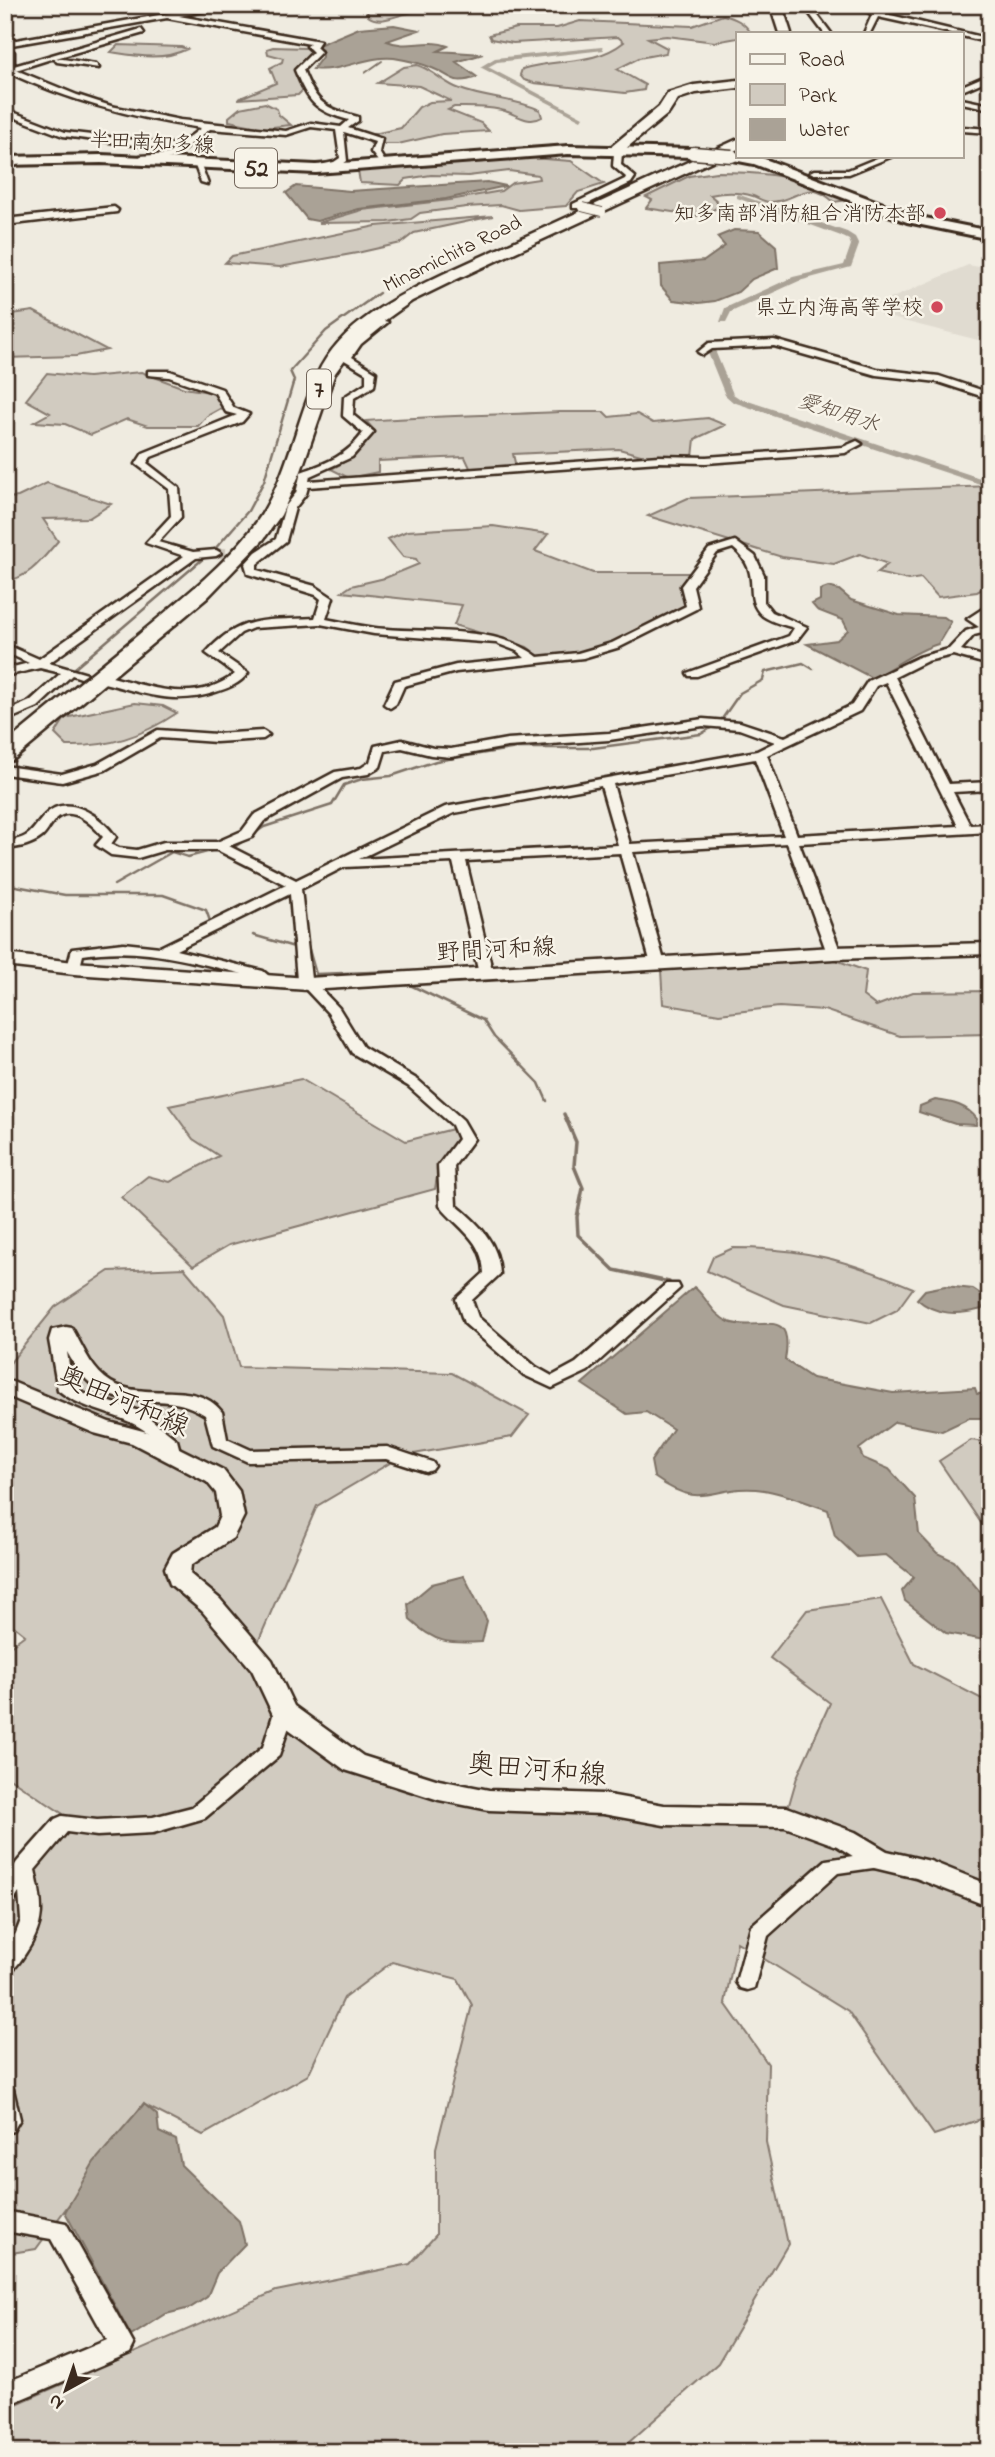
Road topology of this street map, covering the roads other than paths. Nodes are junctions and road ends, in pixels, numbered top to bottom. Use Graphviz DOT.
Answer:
graph roads {
  1 [pos="230,5"];
  2 [pos="776,5"];
  3 [pos="785,5"];
  4 [pos="806,5"];
  5 [pos="863,5"];
  6 [pos="876,14"];
  7 [pos="168,16"];
  8 [pos="203,24"];
  9 [pos="168,27"];
  10 [pos="146,30"];
  11 [pos="784,32"];
  12 [pos="793,32"];
  13 [pos="827,32"];
  14 [pos="867,32"];
  15 [pos="952,32"];
  16 [pos="964,35"];
  17 [pos="979,39"];
  18 [pos="990,41"];
  19 [pos="5,46"];
  20 [pos="990,56"];
  21 [pos="47,58"];
  22 [pos="96,66"];
  23 [pos="8,70"];
  24 [pos="990,76"];
  25 [pos="736,84"];
  26 [pos="964,88"];
  27 [pos="736,95"];
  28 [pos="964,101"];
  29 [pos="677,102"];
  30 [pos="990,107"];
  31 [pos="5,111"];
  32 [pos="211,125"];
  33 [pos="736,127"];
  34 [pos="964,129"];
  35 [pos="340,131"];
  36 [pos="990,131"];
  37 [pos="736,137"];
  38 [pos="180,148"];
  39 [pos="620,151"];
  40 [pos="733,152"];
  41 [pos="689,158"];
  42 [pos="749,158"];
  43 [pos="884,158"];
  44 [pos="101,159"];
  45 [pos="815,161"];
  46 [pos="8,163"];
  47 [pos="384,163"];
  48 [pos="197,165"];
  49 [pos="316,169"];
  50 [pos="811,176"];
  51 [pos="205,182"];
  52 [pos="114,211"];
  53 [pos="602,212"];
  54 [pos="5,222"];
  55 [pos="990,236"];
  56 [pos="383,322"];
  57 [pos="703,352"];
  58 [pos="151,373"];
  59 [pos="990,396"];
  60 [pos="857,444"];
  61 [pos="304,484"];
  62 [pos="216,553"];
  63 [pos="192,555"];
  64 [pos="990,607"];
  65 [pos="320,621"];
  66 [pos="989,627"];
  67 [pos="5,647"];
  68 [pos="953,651"];
  69 [pos="536,660"];
  70 [pos="990,662"];
  71 [pos="40,664"];
  72 [pos="5,673"];
  73 [pos="693,673"];
  74 [pos="890,676"];
  75 [pos="108,680"];
  76 [pos="390,704"];
  77 [pos="5,716"];
  78 [pos="263,735"];
  79 [pos="783,741"];
  80 [pos="5,743"];
  81 [pos="760,754"];
  82 [pos="5,755"];
  83 [pos="5,770"];
  84 [pos="606,781"];
  85 [pos="990,786"];
  86 [pos="947,788"];
  87 [pos="990,828"];
  88 [pos="966,830"];
  89 [pos="792,838"];
  90 [pos="5,845"];
  91 [pos="219,846"];
  92 [pos="627,849"];
  93 [pos="459,858"];
  94 [pos="341,864"];
  95 [pos="295,887"];
  96 [pos="990,948"];
  97 [pos="164,950"];
  98 [pos="834,953"];
  99 [pos="5,960"];
  100 [pos="658,964"];
  101 [pos="74,968"];
  102 [pos="486,974"];
  103 [pos="269,982"];
  104 [pos="308,985"];
  105 [pos="672,1288"];
  106 [pos="5,1386"];
  107 [pos="172,1455"];
  108 [pos="426,1466"];
  109 [pos="284,1712"];
  110 [pos="880,1860"];
  111 [pos="24,1868"];
  112 [pos="990,1896"];
  113 [pos="5,1897"];
  114 [pos="5,1965"];
  115 [pos="747,1982"];
  116 [pos="5,2095"];
  117 [pos="5,2124"];
  118 [pos="5,2221"];
  119 [pos="5,2395"];
  1 -- 7 [label="street"];
  2 -- 11 [label="highway"];
  3 -- 12 [label="highway"];
  4 -- 13 [label="street"];
  5 -- 6 [label="street"];
  6 -- 14 [label="street"];
  6 -- 15 [label="street"];
  7 -- 8 [label="street"];
  7 -- 19 [label="street"];
  8 -- 9 [label="street"];
  8 -- 35 [label="street"];
  10 -- 21 [label="street"];
  16 -- 17 [label="street"];
  17 -- 18 [label="street"];
  17 -- 20 [label="street"];
  19 -- 23 [label="street"];
  21 -- 22 [label="street"];
  21 -- 23 [label="street"];
  23 -- 32 [label="street"];
  24 -- 26 [label="street"];
  25 -- 29 [label="highway"];
  27 -- 29 [label="highway"];
  28 -- 30 [label="street"];
  29 -- 39 [label="highway"];
  31 -- 38 [label="street"];
  32 -- 35 [label="street"];
  32 -- 38 [label="street"];
  33 -- 41 [label="highway"];
  34 -- 36 [label="street"];
  35 -- 47 [label="street"];
  35 -- 49 [label="street"];
  37 -- 41 [label="highway, Minamichita Road / 7"];
  38 -- 44 [label="street"];
  39 -- 41 [label="main road, 半田南知多線 / 52"];
  39 -- 47 [label="main road, 半田南知多線 / 52"];
  39 -- 53 [label="street, bridge"];
  40 -- 41 [label="main road, 半田南知多線 / 52, bridge"];
  40 -- 82 [label="highway, Minamichita Road / 7"];
  41 -- 80 [label="highway, Minamichita Road / 7"];
  42 -- 50 [label="main road, 半田南知多線 / 52"];
  43 -- 50 [label="street"];
  44 -- 46 [label="main road, 半田南知多線 / 52"];
  44 -- 48 [label="main road, 半田南知多線 / 52"];
  45 -- 50 [label="street"];
  47 -- 49 [label="main road, 半田南知多線 / 52"];
  48 -- 49 [label="main road, 半田南知多線 / 52"];
  48 -- 51 [label="street"];
  50 -- 55 [label="main road, 半田南知多線 / 52"];
  52 -- 54 [label="street"];
  56 -- 61 [label="street"];
  57 -- 59 [label="street"];
  58 -- 63 [label="street"];
  60 -- 61 [label="street"];
  61 -- 65 [label="street"];
  62 -- 63 [label="street"];
  63 -- 71 [label="street"];
  64 -- 66 [label="street"];
  65 -- 69 [label="street"];
  65 -- 75 [label="street"];
  66 -- 68 [label="street"];
  67 -- 71 [label="street"];
  68 -- 70 [label="street"];
  68 -- 74 [label="street"];
  69 -- 73 [label="street"];
  69 -- 76 [label="street"];
  71 -- 72 [label="street"];
  71 -- 77 [label="street"];
  74 -- 79 [label="street"];
  74 -- 86 [label="street"];
  78 -- 83 [label="street"];
  79 -- 81 [label="street"];
  79 -- 91 [label="street"];
  81 -- 84 [label="street"];
  81 -- 89 [label="street"];
  84 -- 92 [label="street"];
  84 -- 94 [label="street"];
  85 -- 86 [label="street"];
  86 -- 88 [label="street"];
  87 -- 88 [label="street"];
  88 -- 89 [label="street"];
  89 -- 92 [label="street"];
  89 -- 98 [label="street"];
  90 -- 91 [label="street"];
  91 -- 95 [label="street"];
  92 -- 93 [label="street"];
  92 -- 100 [label="street"];
  93 -- 94 [label="street"];
  93 -- 102 [label="street"];
  94 -- 95 [label="street"];
  95 -- 97 [label="street"];
  95 -- 104 [label="street"];
  96 -- 98 [label="main road, 野間河和線"];
  97 -- 101 [label="street"];
  97 -- 103 [label="street"];
  98 -- 100 [label="main road, 野間河和線"];
  99 -- 101 [label="main road, 野間河和線"];
  100 -- 102 [label="main road, 野間河和線"];
  101 -- 103 [label="main road, 野間河和線"];
  102 -- 104 [label="main road, 野間河和線"];
  103 -- 104 [label="main road, 野間河和線"];
  104 -- 105 [label="street"];
  106 -- 107 [label="main road, 奥田河和線"];
  107 -- 108 [label="street"];
  107 -- 109 [label="main road, 奥田河和線"];
  109 -- 110 [label="main road, 奥田河和線"];
  109 -- 111 [label="street"];
  110 -- 112 [label="main road, 奥田河和線"];
  110 -- 115 [label="street"];
  111 -- 113 [label="street"];
  111 -- 114 [label="street"];
  116 -- 117 [label="street"];
  118 -- 119 [label="street"];
}
